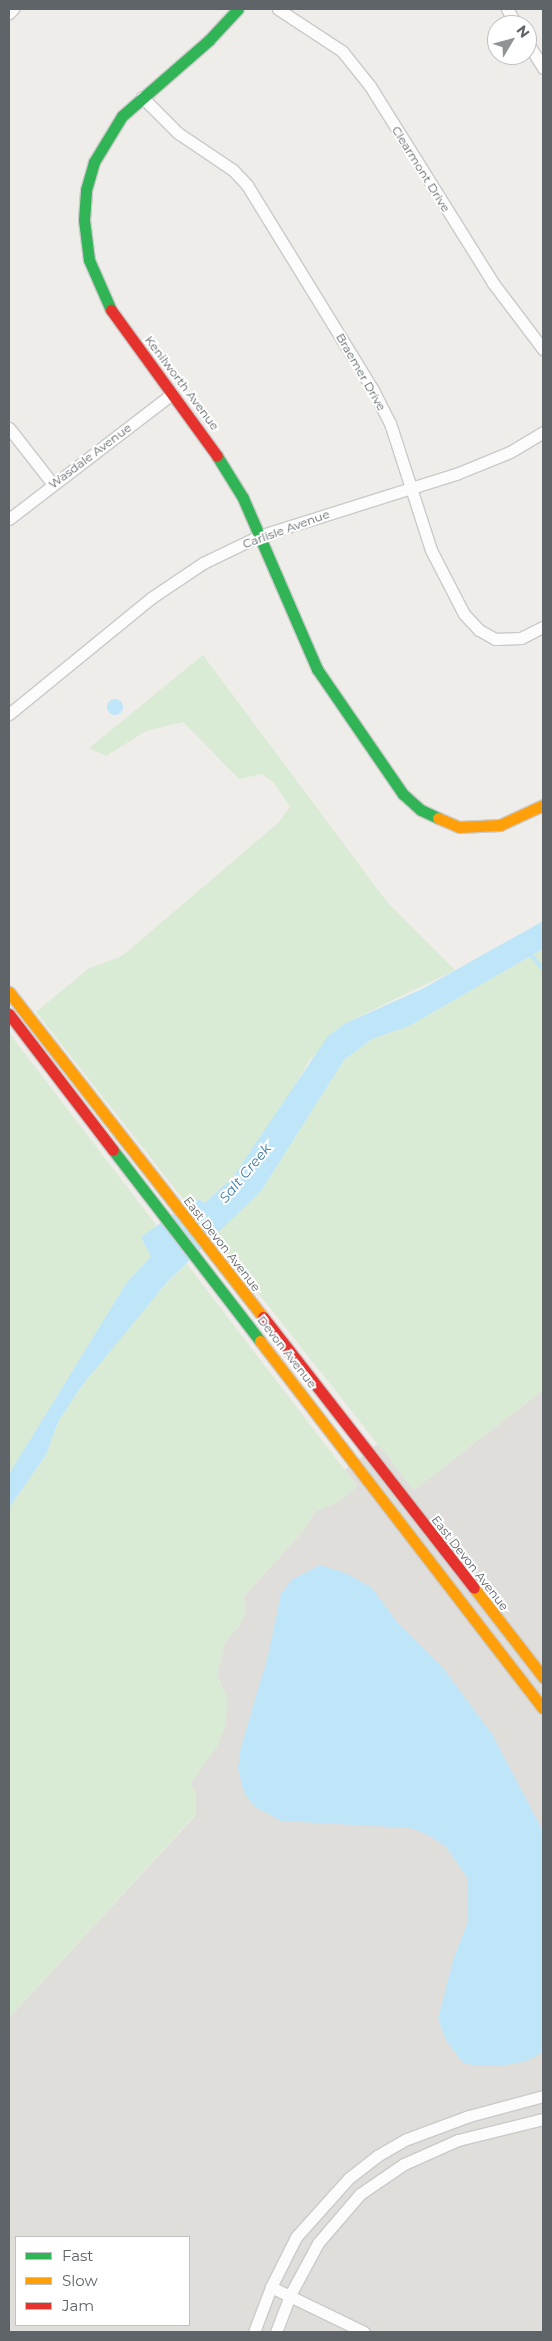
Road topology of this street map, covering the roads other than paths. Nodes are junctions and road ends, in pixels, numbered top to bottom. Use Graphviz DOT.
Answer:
graph roads {
  1 [pos="13,9"];
  2 [pos="238,9"];
  3 [pos="278,9"];
  4 [pos="9,13"];
  5 [pos="142,97"];
  6 [pos="543,349"];
  7 [pos="172,394"];
  8 [pos="9,428"];
  9 [pos="543,432"];
  10 [pos="52,483"];
  11 [pos="411,486"];
  12 [pos="9,519"];
  13 [pos="259,536"];
  14 [pos="543,627"];
  15 [pos="9,714"];
  16 [pos="543,805"];
  17 [pos="9,992"];
  18 [pos="9,1014"];
  19 [pos="543,1677"];
  20 [pos="543,1708"];
  21 [pos="543,2096"];
  22 [pos="543,2119"];
  23 [pos="270,2287"];
  24 [pos="290,2296"];
  25 [pos="254,2332"];
  26 [pos="276,2332"];
  27 [pos="364,2332"];
  1 -- 4 [label="street"];
  2 -- 5 [label="main road, Kenilworth Avenue"];
  3 -- 6 [label="street, Clearmont Drive"];
  5 -- 7 [label="main road, Kenilworth Avenue"];
  5 -- 11 [label="street, Braemer Drive"];
  7 -- 10 [label="street, Wasdale Avenue"];
  7 -- 13 [label="main road, Kenilworth Avenue"];
  8 -- 10 [label="street"];
  9 -- 11 [label="street, Carlisle Avenue"];
  10 -- 12 [label="street, Wasdale Avenue"];
  11 -- 13 [label="street, Carlisle Avenue"];
  11 -- 14 [label="street, Braemer Drive"];
  13 -- 15 [label="street, Carlisle Avenue"];
  13 -- 16 [label="main road, Kenilworth Avenue"];
  17 -- 19 [label="main road, East Devon Avenue"];
  18 -- 20 [label="main road, Devon Avenue"];
  21 -- 23 [label="street"];
  22 -- 24 [label="street"];
  23 -- 24 [label="street"];
  23 -- 25 [label="street"];
  24 -- 26 [label="street"];
  24 -- 27 [label="street"];
}
